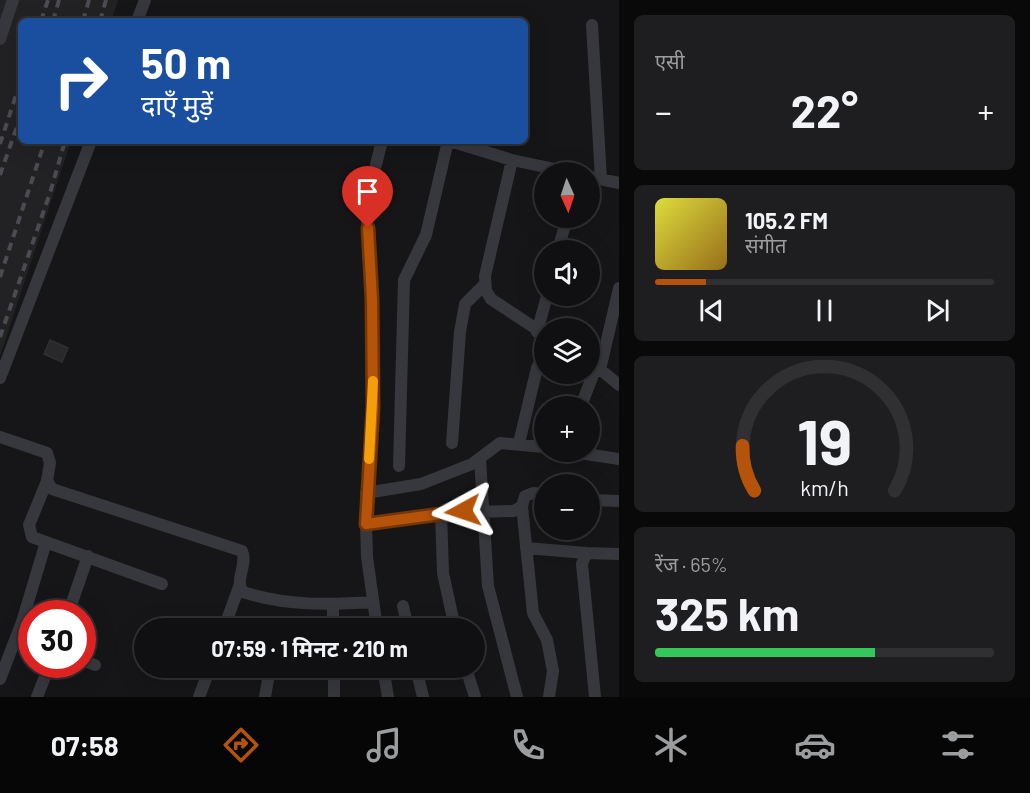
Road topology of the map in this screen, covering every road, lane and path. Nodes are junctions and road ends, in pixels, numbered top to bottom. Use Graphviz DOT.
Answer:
graph roads {
  1 [pos="13,0"];
  2 [pos="145,0"];
  3 [pos="138,18"];
  4 [pos="592,25"];
  5 [pos="0,39"];
  6 [pos="90,144"];
  7 [pos="381,144"];
  8 [pos="448,144"];
  9 [pos="459,144"];
  10 [pos="512,160"];
  11 [pos="595,162"];
  12 [pos="534,165"];
  13 [pos="600,179"];
  14 [pos="619,183"];
  15 [pos="485,284"];
  16 [pos="619,288"];
  17 [pos="534,328"];
  18 [pos="600,350"];
  19 [pos="600,370"];
  20 [pos="0,378"];
  21 [pos="534,382"];
  22 [pos="619,385"];
  23 [pos="0,437"];
  24 [pos="452,443"];
  25 [pos="519,444"];
  26 [pos="534,446"];
  27 [pos="600,456"];
  28 [pos="480,459"];
  29 [pos="619,459"];
  30 [pos="399,466"];
  31 [pos="47,481"];
  32 [pos="366,493"];
  33 [pos="534,493"];
  34 [pos="600,500"];
  35 [pos="619,501"];
  36 [pos="522,506"];
  37 [pos="484,510"];
  38 [pos="441,513"];
  39 [pos="366,524"];
  40 [pos="46,542"];
  41 [pos="526,548"];
  42 [pos="586,553"];
  43 [pos="619,554"];
  44 [pos="88,556"];
  45 [pos="162,584"];
  46 [pos="240,584"];
  47 [pos="73,600"];
  48 [pos="373,602"];
  49 [pos="333,605"];
  50 [pos="403,606"];
  51 [pos="228,618"];
  52 [pos="333,618"];
  53 [pos="375,618"];
  54 [pos="406,618"];
  55 [pos="453,618"];
  56 [pos="16,637"];
  57 [pos="44,678"];
  58 [pos="206,678"];
  59 [pos="268,678"];
  60 [pos="334,678"];
  61 [pos="385,678"];
  62 [pos="419,678"];
  63 [pos="469,678"];
  64 [pos="0,679"];
  65 [pos="37,697"];
  66 [pos="199,697"];
  67 [pos="265,697"];
  68 [pos="334,697"];
  69 [pos="388,697"];
  70 [pos="423,697"];
  71 [pos="475,697"];
  72 [pos="517,697"];
  73 [pos="549,697"];
  74 [pos="596,697"];
  1 -- 5 [label="street"];
  2 -- 3 [label="street"];
  4 -- 11 [label="street"];
  6 -- 20 [label="street"];
  7 -- 32 [label="street"];
  8 -- 30 [label="street"];
  9 -- 10 [label="street"];
  10 -- 12 [label="street"];
  10 -- 15 [label="street"];
  13 -- 14 [label="street"];
  15 -- 17 [label="street"];
  15 -- 24 [label="street"];
  16 -- 18 [label="street"];
  19 -- 22 [label="street"];
  21 -- 25 [label="street"];
  23 -- 31 [label="street"];
  25 -- 26 [label="street"];
  25 -- 28 [label="street"];
  27 -- 29 [label="street"];
  28 -- 32 [label="street"];
  28 -- 37 [label="street"];
  31 -- 40 [label="street"];
  31 -- 46 [label="street"];
  32 -- 39 [label="street"];
  33 -- 36 [label="street"];
  34 -- 35 [label="street"];
  36 -- 37 [label="street"];
  36 -- 41 [label="street"];
  37 -- 38 [label="street"];
  37 -- 72 [label="street"];
  38 -- 39 [label="street"];
  38 -- 55 [label="street"];
  39 -- 48 [label="street"];
  40 -- 44 [label="street"];
  40 -- 56 [label="street"];
  41 -- 42 [label="street"];
  41 -- 73 [label="street"];
  42 -- 43 [label="street"];
  42 -- 74 [label="street"];
  44 -- 45 [label="street"];
  44 -- 47 [label="street"];
  46 -- 49 [label="street"];
  46 -- 51 [label="street"];
  48 -- 49 [label="street"];
  48 -- 53 [label="street"];
  49 -- 52 [label="street"];
  50 -- 54 [label="street"];
  56 -- 64 [label="street"];
  57 -- 65 [label="street"];
  58 -- 66 [label="street"];
  59 -- 67 [label="street"];
  60 -- 68 [label="street"];
  61 -- 69 [label="street"];
  62 -- 70 [label="street"];
  63 -- 71 [label="street"];
}
